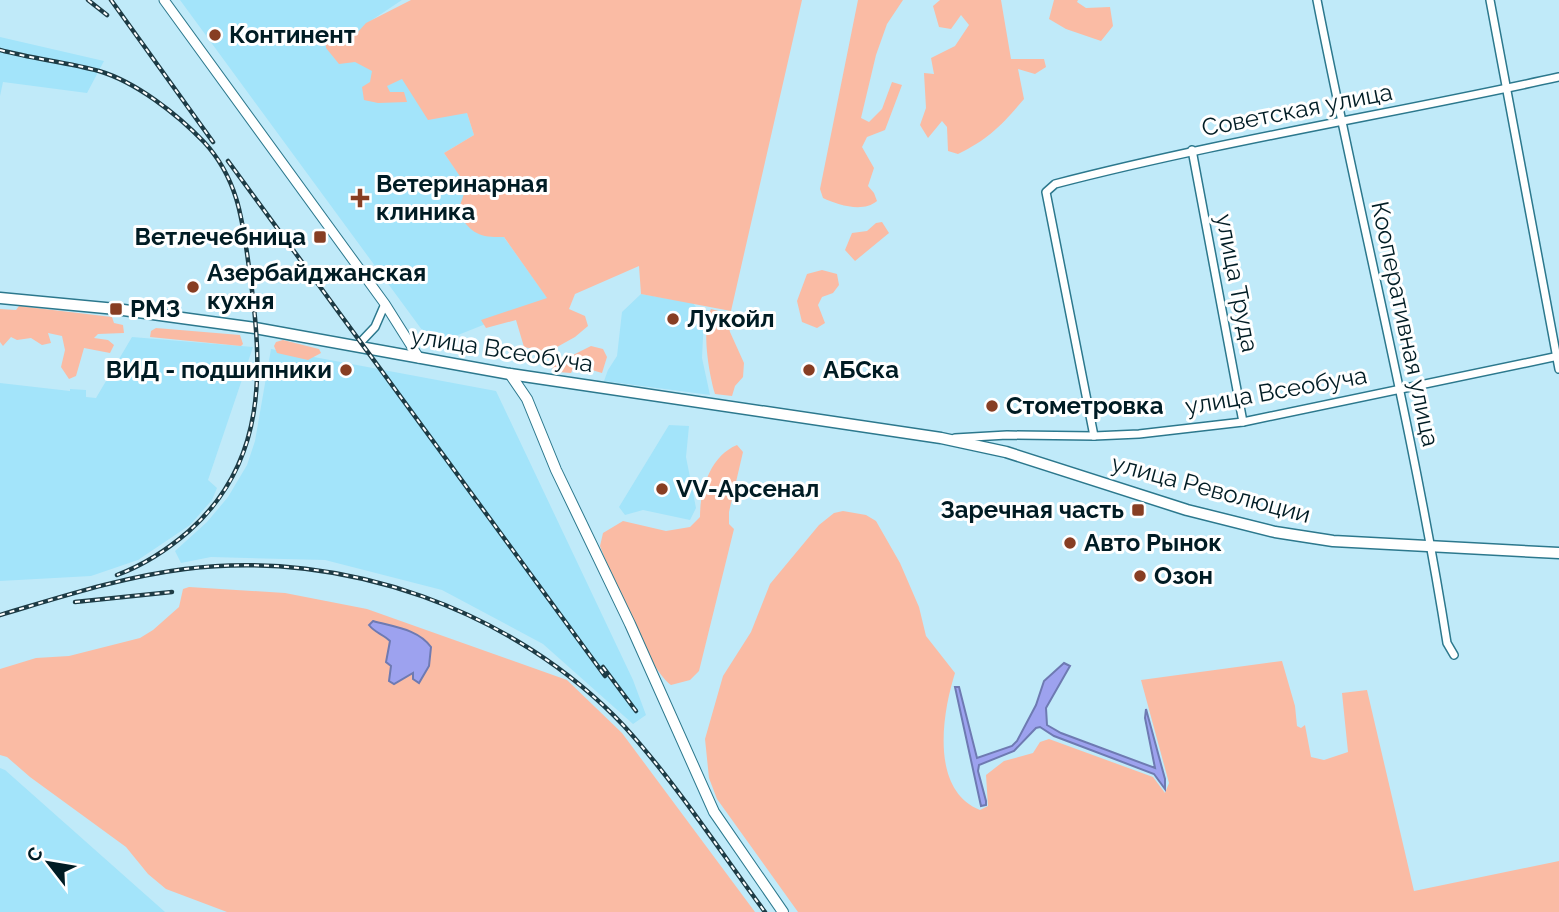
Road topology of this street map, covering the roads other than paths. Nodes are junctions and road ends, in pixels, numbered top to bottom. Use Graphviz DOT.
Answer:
graph roads {
  1 [pos="164,0"];
  2 [pos="1317,0"];
  3 [pos="1490,0"];
  4 [pos="1559,77"];
  5 [pos="1507,88"];
  6 [pos="1341,121"];
  7 [pos="1192,150"];
  8 [pos="0,298"];
  9 [pos="387,307"];
  10 [pos="356,347"];
  11 [pos="1558,357"];
  12 [pos="419,358"];
  13 [pos="1559,369"];
  14 [pos="510,374"];
  15 [pos="1401,389"];
  16 [pos="1243,422"];
  17 [pos="997,436"];
  18 [pos="1094,436"];
  19 [pos="941,438"];
  20 [pos="996,450"];
  21 [pos="1432,547"];
  22 [pos="1559,553"];
  23 [pos="1454,655"];
  24 [pos="783,912"];
  1 -- 9 [label="street"];
  2 -- 6 [label="street, Кооперативная улица"];
  3 -- 5 [label="street"];
  4 -- 5 [label="street, Советская улица"];
  5 -- 6 [label="street, Советская улица"];
  5 -- 11 [label="street"];
  6 -- 7 [label="street, Советская улица"];
  6 -- 15 [label="street, Кооперативная улица"];
  7 -- 16 [label="street, улица Труда"];
  7 -- 18 [label="street, Советская улица"];
  8 -- 10 [label="main road, улица Всеобуча"];
  9 -- 10 [label="street"];
  9 -- 12 [label="street"];
  10 -- 12 [label="main road, улица Всеобуча"];
  11 -- 13 [label="street"];
  11 -- 15 [label="street, улица Всеобуча"];
  12 -- 14 [label="main road, улица Всеобуча"];
  14 -- 19 [label="main road, улица Всеобуча"];
  14 -- 24 [label="main road"];
  15 -- 16 [label="street, улица Всеобуча"];
  15 -- 21 [label="street, Кооперативная улица"];
  16 -- 18 [label="street, улица Всеобуча"];
  17 -- 18 [label="street, улица Всеобуча"];
  17 -- 19 [label="street, улица Всеобуча"];
  17 -- 20 [label="street"];
  19 -- 20 [label="main road, улица Революции"];
  20 -- 21 [label="main road, улица Революции"];
  21 -- 22 [label="main road, улица Революции"];
  21 -- 23 [label="street, Кооперативная улица"];
}
